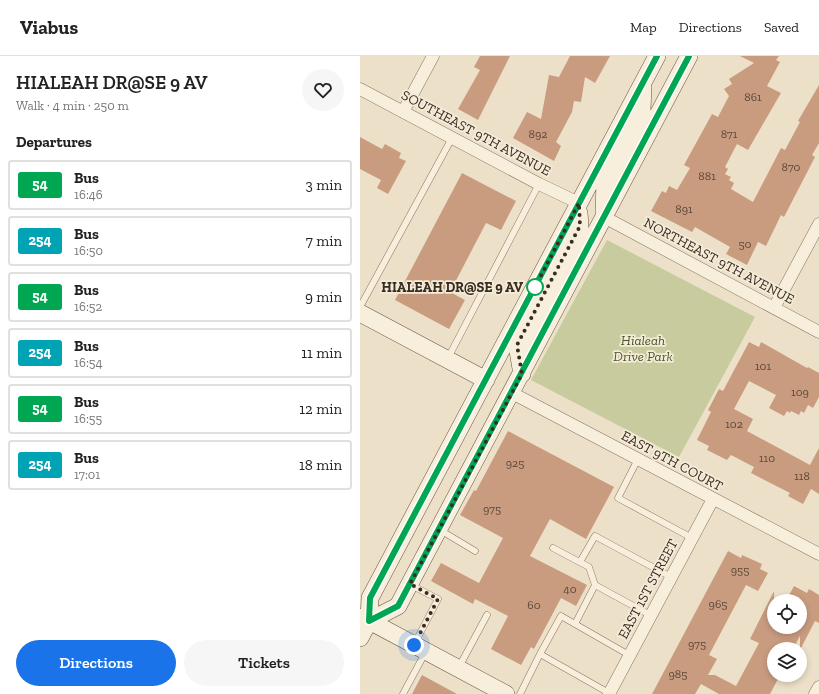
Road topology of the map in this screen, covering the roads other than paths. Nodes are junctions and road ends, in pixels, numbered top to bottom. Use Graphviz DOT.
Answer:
graph roads {
  1 [pos="433,56"];
  2 [pos="657,56"];
  3 [pos="689,56"];
  4 [pos="643,82"];
  5 [pos="360,89"];
  6 [pos="403,112"];
  7 [pos="452,138"];
  8 [pos="539,184"];
  9 [pos="579,203"];
  10 [pos="604,216"];
  11 [pos="819,224"];
  12 [pos="360,307"];
  13 [pos="774,308"];
  14 [pos="360,313"];
  15 [pos="819,332"];
  16 [pos="447,359"];
  17 [pos="522,374"];
  18 [pos="486,380"];
  19 [pos="512,393"];
  20 [pos="638,459"];
  21 [pos="713,499"];
  22 [pos="440,530"];
  23 [pos="692,538"];
  24 [pos="553,548"];
  25 [pos="475,551"];
  26 [pos="819,554"];
  27 [pos="580,562"];
  28 [pos="671,577"];
  29 [pos="410,584"];
  30 [pos="595,585"];
  31 [pos="487,615"];
  32 [pos="650,615"];
  33 [pos="365,619"];
  34 [pos="575,624"];
  35 [pos="360,638"];
  36 [pos="420,648"];
  37 [pos="540,654"];
  38 [pos="629,655"];
  39 [pos="459,668"];
  40 [pos="819,687"];
  41 [pos="403,694"];
  42 [pos="506,694"];
  43 [pos="520,694"];
  44 [pos="609,694"];
  45 [pos="815,694"];
  1 -- 6 [label="street"];
  2 -- 4 [label="main road"];
  3 -- 10 [label="main road"];
  4 -- 9 [label="main road"];
  4 -- 10 [label="main road"];
  5 -- 6 [label="street, SOUTHEAST 9TH AVENUE"];
  6 -- 7 [label="street, SOUTHEAST 9TH AVENUE"];
  7 -- 8 [label="street, SOUTHEAST 9TH AVENUE"];
  7 -- 12 [label="lane"];
  8 -- 9 [label="street, SOUTHEAST 9TH AVENUE"];
  8 -- 16 [label="lane"];
  9 -- 17 [label="main road"];
  9 -- 18 [label="main road"];
  10 -- 13 [label="street, NORTHEAST 9TH AVENUE"];
  10 -- 17 [label="main road"];
  11 -- 13 [label="street"];
  13 -- 15 [label="street, NORTHEAST 9TH AVENUE"];
  14 -- 16 [label="main road"];
  16 -- 18 [label="main road"];
  17 -- 19 [label="main road"];
  18 -- 33 [label="main road"];
  19 -- 20 [label="street, EAST 9TH COURT"];
  19 -- 22 [label="main road"];
  20 -- 21 [label="street, EAST 9TH COURT"];
  20 -- 23 [label="lane"];
  21 -- 23 [label="street, EAST 1ST STREET"];
  21 -- 26 [label="street, EAST 9TH COURT"];
  22 -- 25 [label="lane"];
  22 -- 29 [label="main road"];
  23 -- 28 [label="street, EAST 1ST STREET"];
  24 -- 27 [label="lane"];
  27 -- 28 [label="lane"];
  27 -- 30 [label="lane"];
  28 -- 32 [label="street, EAST 1ST STREET"];
  29 -- 33 [label="main road"];
  29 -- 36 [label="lane"];
  30 -- 32 [label="lane"];
  30 -- 34 [label="lane"];
  31 -- 39 [label="lane"];
  32 -- 38 [label="street, EAST 1ST STREET"];
  33 -- 35 [label="main road"];
  33 -- 36 [label="main road"];
  34 -- 37 [label="lane"];
  34 -- 38 [label="lane"];
  36 -- 39 [label="main road"];
  36 -- 41 [label="lane"];
  37 -- 43 [label="lane"];
  37 -- 44 [label="lane"];
  38 -- 44 [label="street, EAST 1ST STREET"];
  39 -- 42 [label="main road"];
  40 -- 45 [label="street"];
}
